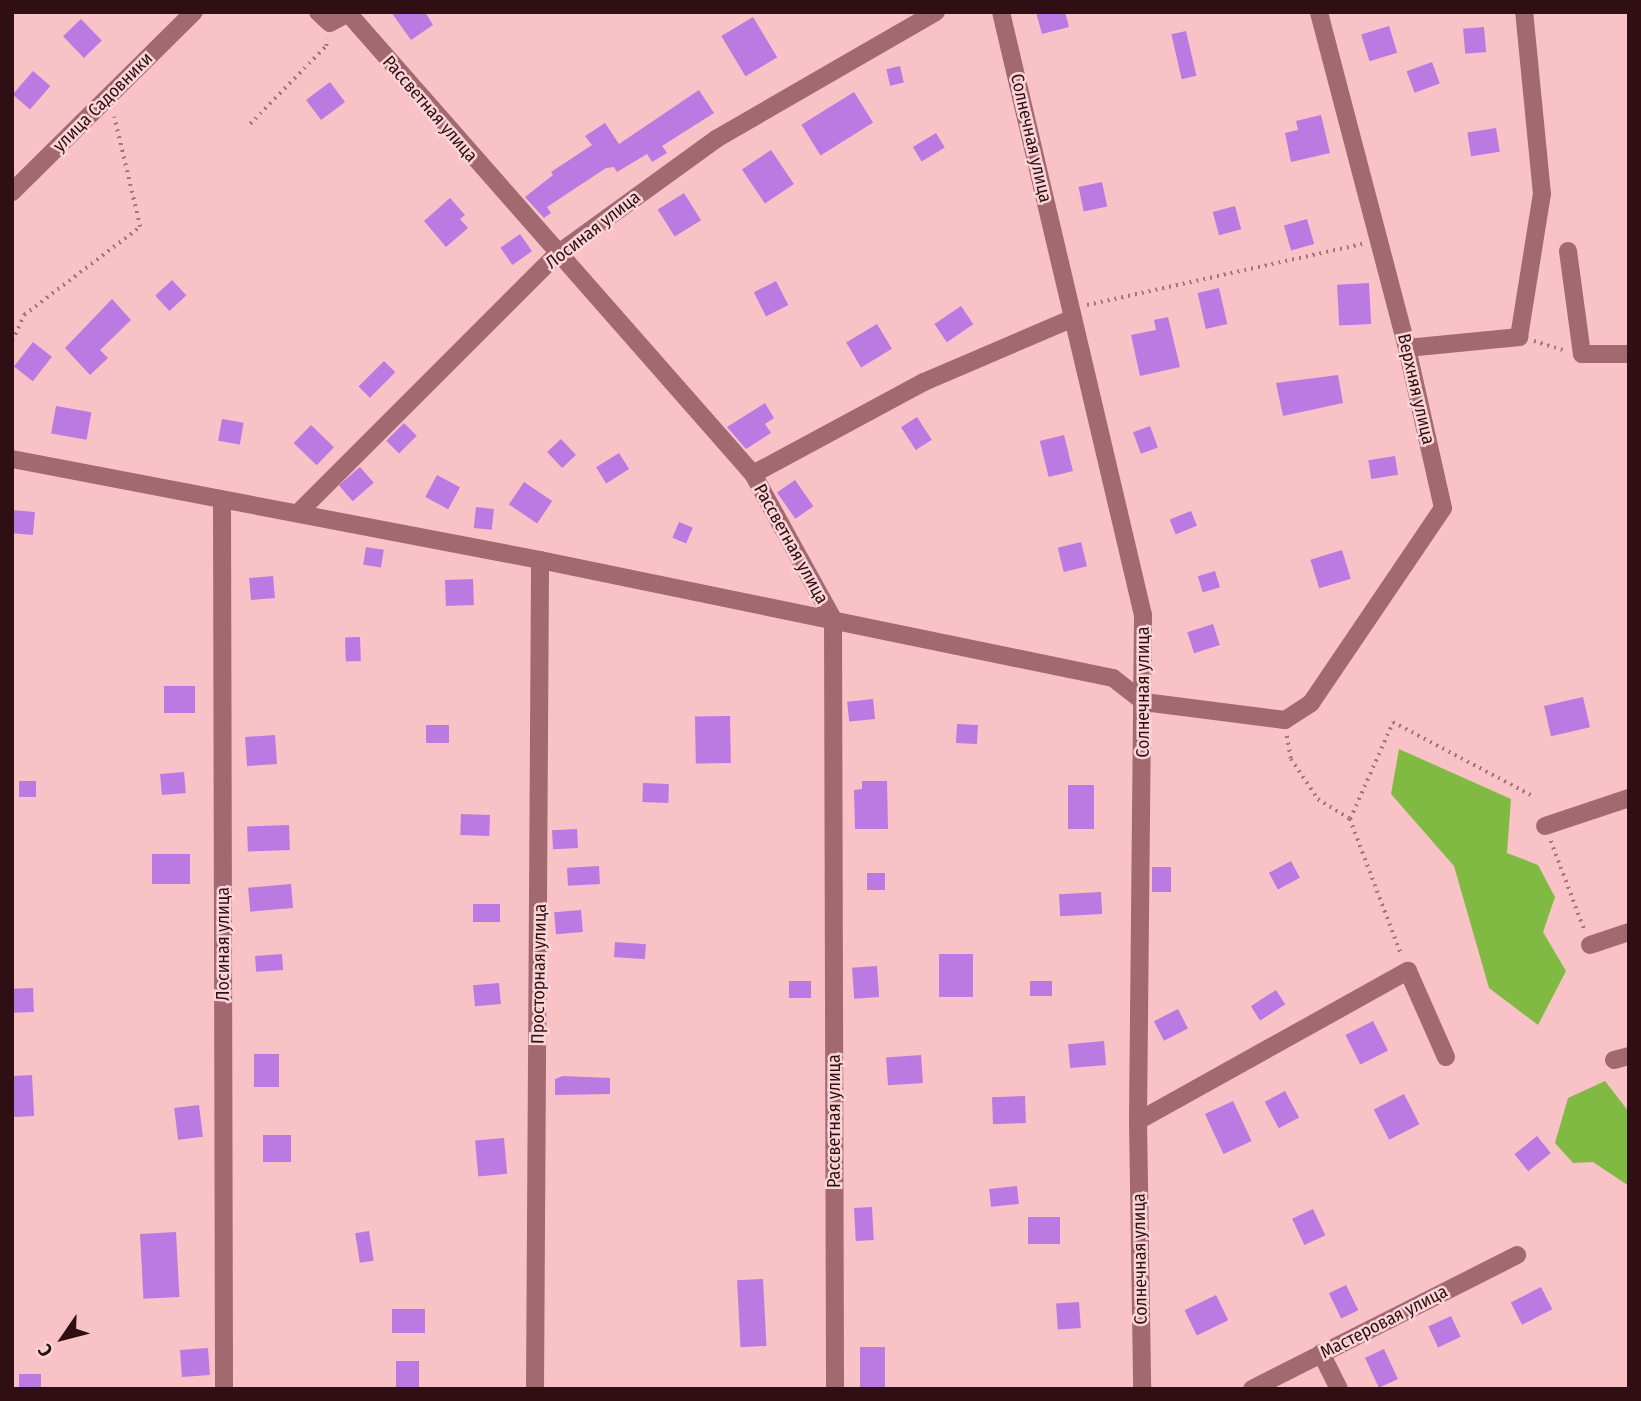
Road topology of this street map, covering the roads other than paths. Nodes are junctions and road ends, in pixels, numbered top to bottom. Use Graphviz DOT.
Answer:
graph roads {
  1 [pos="194,12"];
  2 [pos="936,12"];
  3 [pos="1001,12"];
  4 [pos="1319,12"];
  5 [pos="1524,12"];
  6 [pos="348,13"];
  7 [pos="324,18"];
  8 [pos="12,192"];
  9 [pos="1567,251"];
  10 [pos="556,255"];
  11 [pos="1072,314"];
  12 [pos="1407,348"];
  13 [pos="1629,354"];
  14 [pos="12,459"];
  15 [pos="753,474"];
  16 [pos="222,500"];
  17 [pos="299,512"];
  18 [pos="540,560"];
  19 [pos="833,619"];
  20 [pos="1144,702"];
  21 [pos="1629,798"];
  22 [pos="1545,826"];
  23 [pos="1629,932"];
  24 [pos="1590,945"];
  25 [pos="1446,1057"];
  26 [pos="1138,1121"];
  27 [pos="1517,1255"];
  28 [pos="1321,1353"];
  29 [pos="224,1389"];
  30 [pos="535,1389"];
  31 [pos="835,1389"];
  32 [pos="1142,1389"];
  33 [pos="1252,1389"];
  34 [pos="1339,1389"];
  1 -- 8 [label="street, улица Садовники"];
  2 -- 10 [label="street, Лосиная улица"];
  3 -- 11 [label="street, Солнечная улица"];
  4 -- 12 [label="street, Верхняя улица"];
  5 -- 12 [label="street"];
  6 -- 7 [label="street, Рассветная улица"];
  6 -- 10 [label="street, Рассветная улица"];
  9 -- 13 [label="street"];
  10 -- 15 [label="street, Рассветная улица"];
  10 -- 17 [label="street, Лосиная улица"];
  11 -- 15 [label="street"];
  11 -- 20 [label="street, Солнечная улица"];
  12 -- 20 [label="street, Верхняя улица"];
  14 -- 16 [label="street"];
  15 -- 19 [label="street, Рассветная улица"];
  16 -- 17 [label="street"];
  16 -- 29 [label="street, Лосиная улица"];
  17 -- 18 [label="street"];
  18 -- 19 [label="street"];
  18 -- 30 [label="street, Просторная улица"];
  19 -- 20 [label="street"];
  19 -- 31 [label="street, Рассветная улица"];
  20 -- 26 [label="street, Солнечная улица"];
  21 -- 22 [label="street"];
  23 -- 24 [label="street"];
  25 -- 26 [label="street"];
  26 -- 32 [label="street, Солнечная улица"];
  27 -- 28 [label="street, Мастеровая улица"];
  28 -- 33 [label="street, Мастеровая улица"];
  28 -- 34 [label="street"];
}
